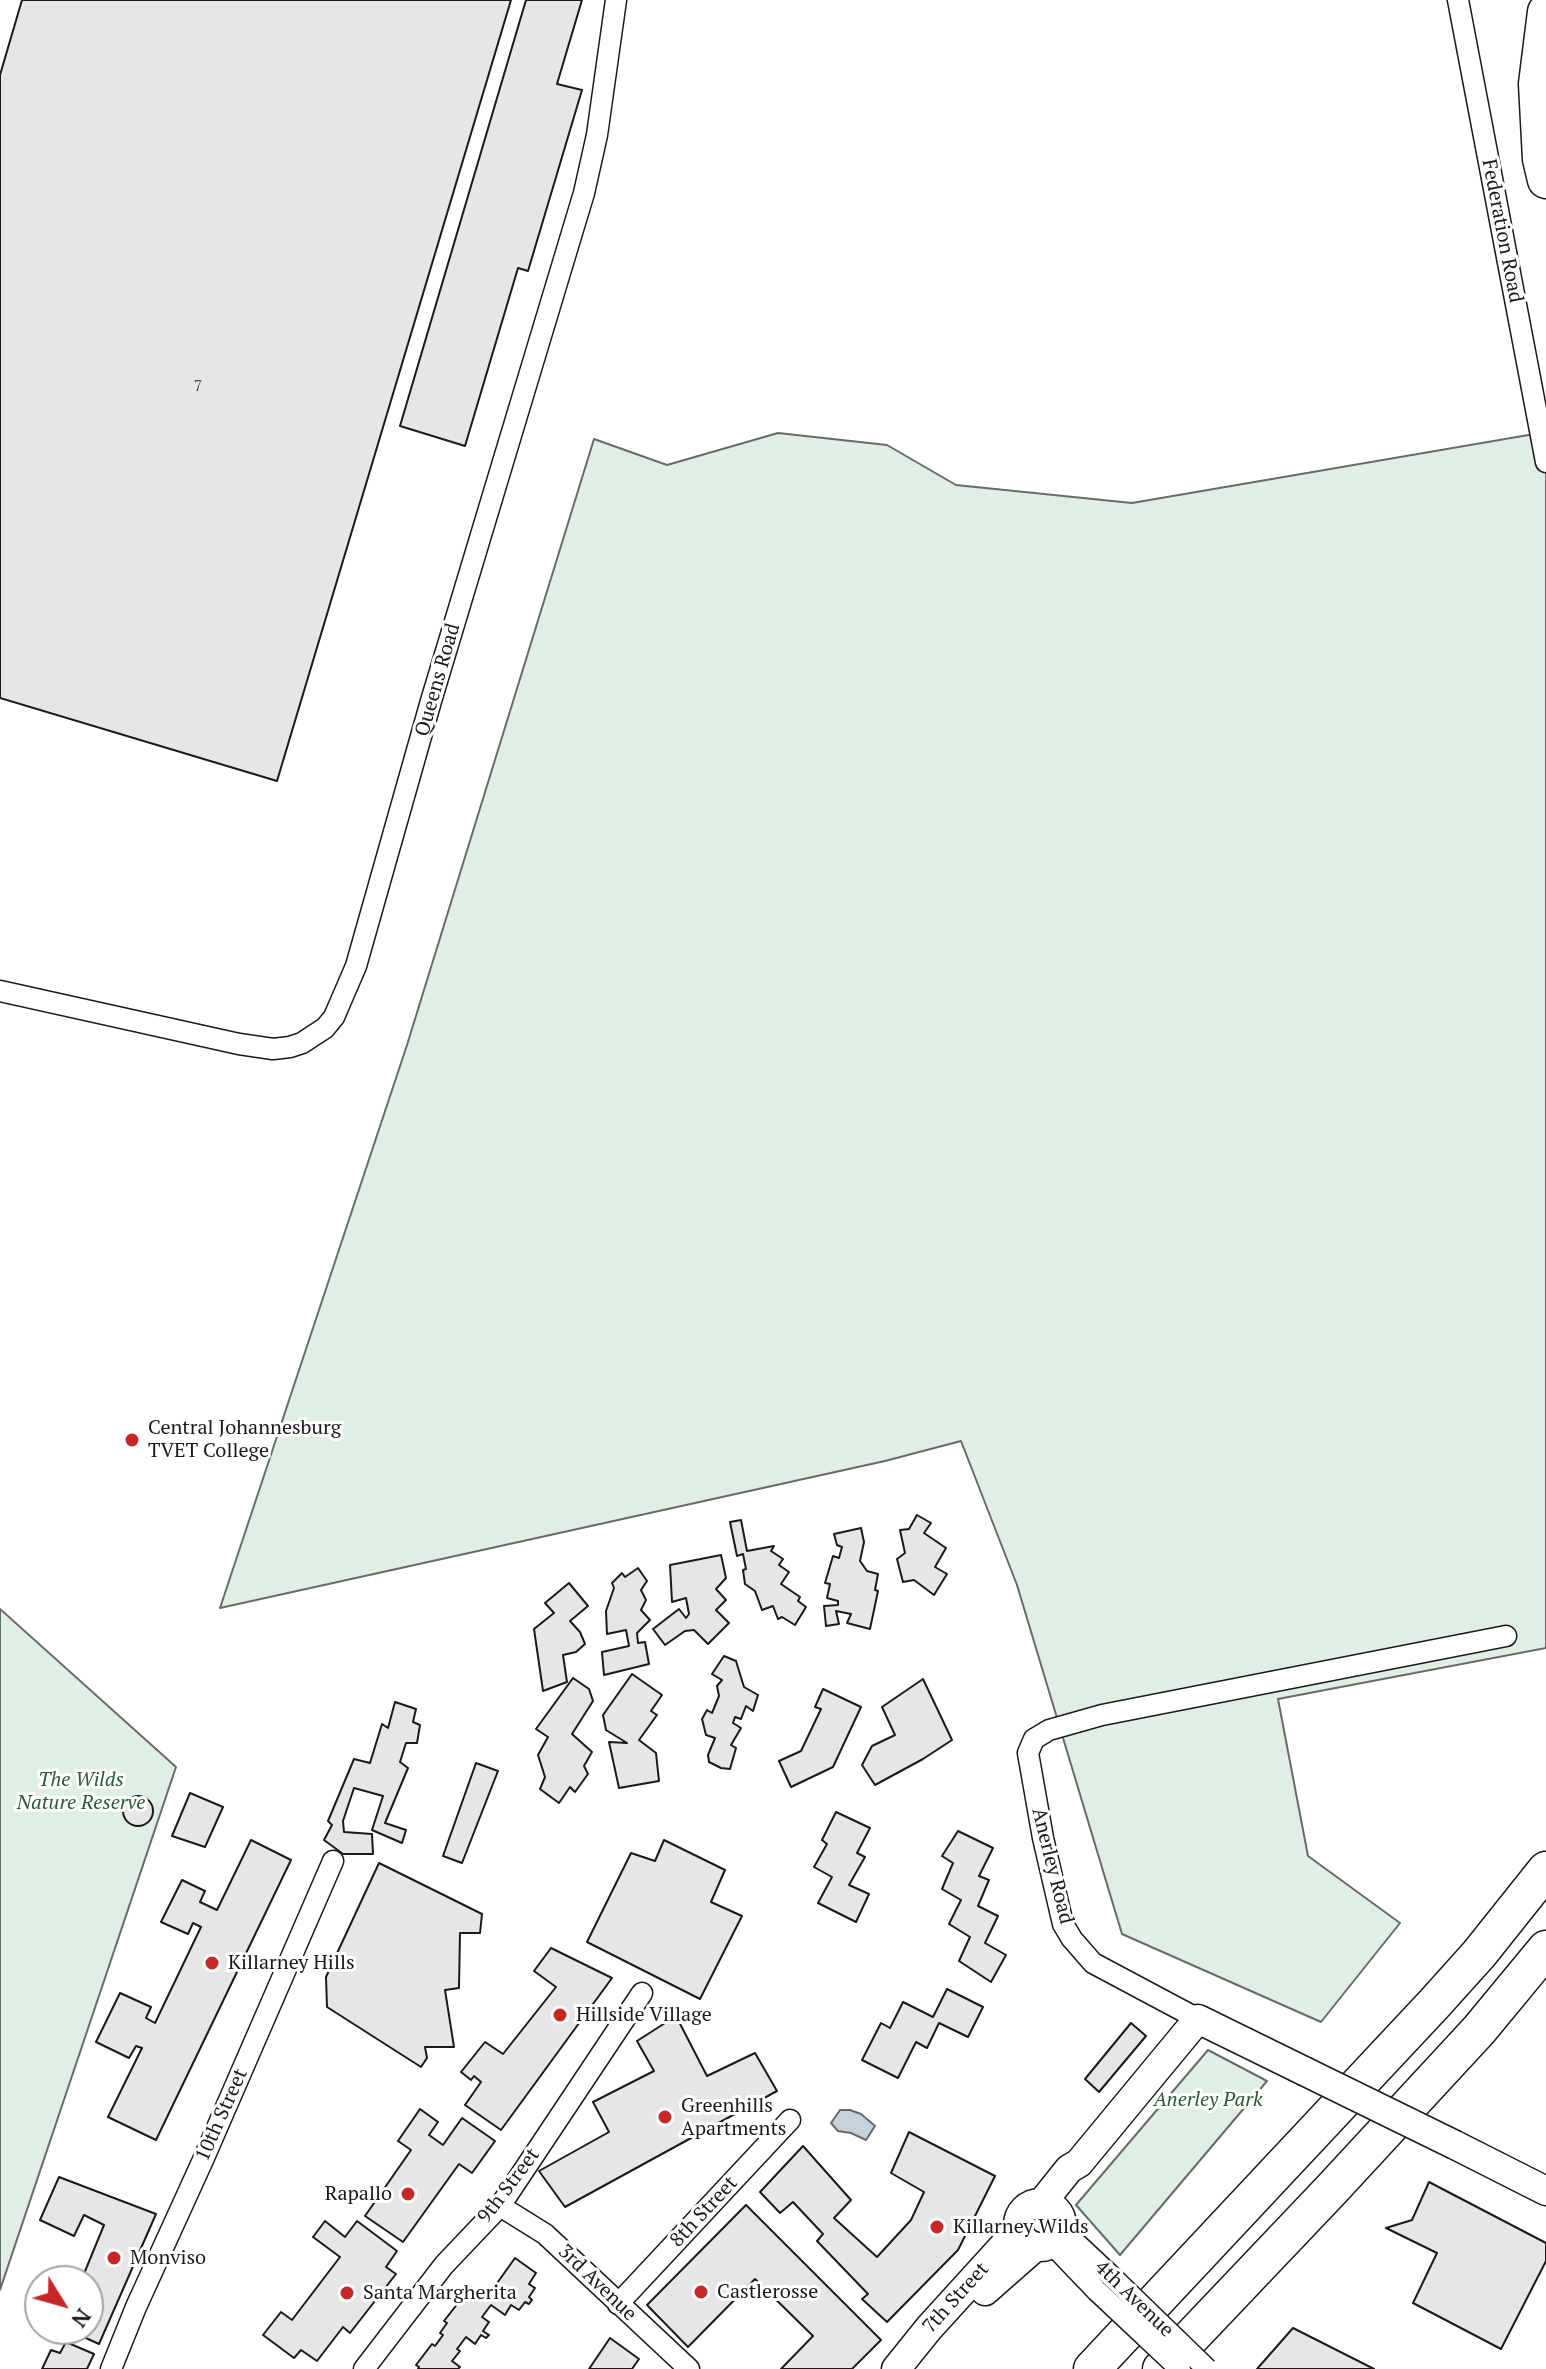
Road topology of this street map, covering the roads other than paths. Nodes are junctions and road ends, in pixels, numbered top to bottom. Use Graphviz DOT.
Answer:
graph roads {
  1 [pos="616,0"];
  2 [pos="1458,0"];
  3 [pos="1546,12"];
  4 [pos="1546,180"];
  5 [pos="1546,462"];
  6 [pos="0,991"];
  7 [pos="1506,1636"];
  8 [pos="333,1861"];
  9 [pos="1546,1870"];
  10 [pos="1546,1949"];
  11 [pos="642,1993"];
  12 [pos="1198,2019"];
  13 [pos="790,2120"];
  14 [pos="1546,2191"];
  15 [pos="500,2206"];
  16 [pos="1045,2227"];
  17 [pos="1103,2283"];
  18 [pos="618,2304"];
  19 [pos="936,2334"];
  20 [pos="111,2369"];
  21 [pos="364,2369"];
  22 [pos="689,2369"];
  23 [pos="896,2369"];
  24 [pos="918,2369"];
  25 [pos="1092,2369"];
  26 [pos="1161,2369"];
  27 [pos="1180,2369"];
  28 [pos="1207,2369"];
  1 -- 6 [label="street, Queens Road"];
  2 -- 5 [label="street, Federation Road"];
  3 -- 4 [label="highway"];
  7 -- 12 [label="street, Anerley Road"];
  8 -- 20 [label="street, 10th Street"];
  9 -- 25 [label="highway"];
  10 -- 26 [label="highway"];
  11 -- 15 [label="street, 9th Street"];
  12 -- 14 [label="street, Anerley Road, bridge"];
  12 -- 16 [label="street, 7th Street"];
  13 -- 18 [label="street, 8th Street"];
  15 -- 18 [label="street, 3rd Avenue"];
  15 -- 21 [label="street, 9th Street"];
  16 -- 17 [label="street, 4th Avenue"];
  16 -- 19 [label="street, 7th Street"];
  17 -- 27 [label="street, 4th Avenue, bridge"];
  17 -- 28 [label="street, 4th Avenue, bridge"];
  18 -- 22 [label="street, 3rd Avenue"];
  19 -- 23 [label="street, 7th Street"];
  19 -- 24 [label="street, 7th Street"];
}
